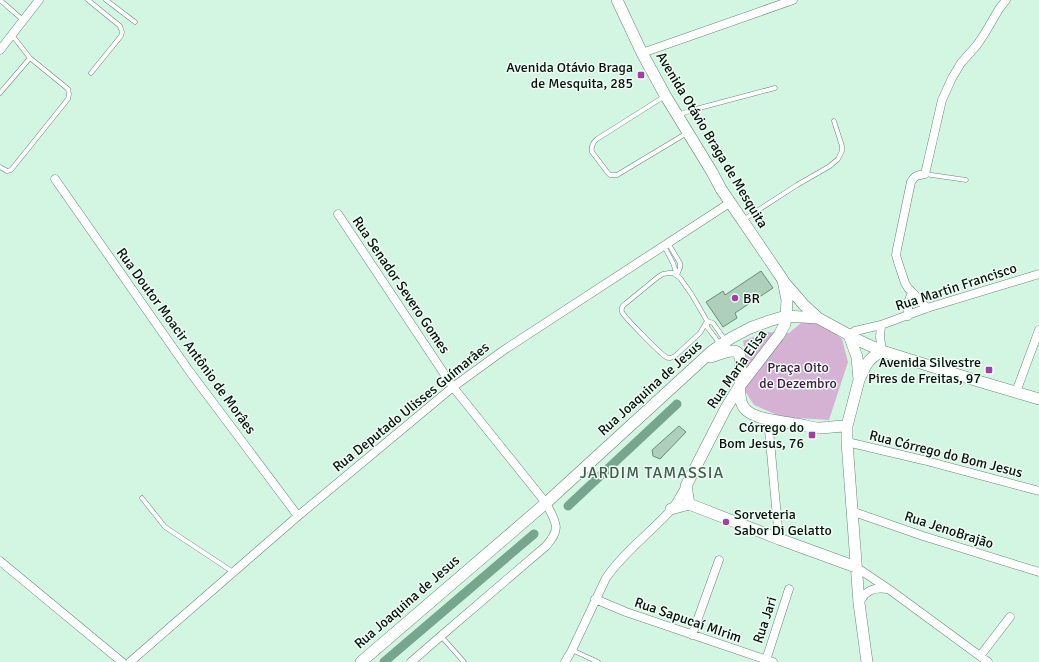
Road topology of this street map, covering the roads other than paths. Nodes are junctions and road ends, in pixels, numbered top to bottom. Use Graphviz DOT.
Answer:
graph roads {
  1 [pos="0,0"];
  2 [pos="39,0"];
  3 [pos="88,0"];
  4 [pos="106,0"];
  5 [pos="617,0"];
  6 [pos="793,0"];
  7 [pos="1006,0"];
  8 [pos="23,21"];
  9 [pos="135,22"];
  10 [pos="12,35"];
  11 [pos="0,50"];
  12 [pos="642,53"];
  13 [pos="30,58"];
  14 [pos="91,73"];
  15 [pos="775,88"];
  16 [pos="0,94"];
  17 [pos="665,95"];
  18 [pos="678,115"];
  19 [pos="834,122"];
  20 [pos="688,132"];
  21 [pos="0,168"];
  22 [pos="925,174"];
  23 [pos="55,179"];
  24 [pos="966,180"];
  25 [pos="731,202"];
  26 [pos="338,214"];
  27 [pos="743,220"];
  28 [pos="666,244"];
  29 [pos="1039,274"];
  30 [pos="677,275"];
  31 [pos="783,280"];
  32 [pos="912,292"];
  33 [pos="927,308"];
  34 [pos="786,316"];
  35 [pos="908,316"];
  36 [pos="818,318"];
  37 [pos="707,321"];
  38 [pos="880,325"];
  39 [pos="1039,330"];
  40 [pos="849,335"];
  41 [pos="723,344"];
  42 [pos="882,351"];
  43 [pos="700,362"];
  44 [pos="859,380"];
  45 [pos="453,387"];
  46 [pos="739,387"];
  47 [pos="1016,392"];
  48 [pos="1039,399"];
  49 [pos="768,419"];
  50 [pos="847,426"];
  51 [pos="847,442"];
  52 [pos="686,486"];
  53 [pos="1039,491"];
  54 [pos="142,498"];
  55 [pos="546,503"];
  56 [pos="689,504"];
  57 [pos="671,509"];
  58 [pos="851,511"];
  59 [pos="298,516"];
  60 [pos="779,539"];
  61 [pos="719,560"];
  62 [pos="0,561"];
  63 [pos="856,567"];
  64 [pos="233,572"];
  65 [pos="1039,572"];
  66 [pos="789,589"];
  67 [pos="890,590"];
  68 [pos="596,599"];
  69 [pos="859,603"];
  70 [pos="1010,617"];
  71 [pos="692,634"];
  72 [pos="441,636"];
  73 [pos="572,650"];
  74 [pos="980,656"];
  75 [pos="769,661"];
  76 [pos="867,661"];
  77 [pos="122,662"];
  78 [pos="130,662"];
  79 [pos="361,662"];
  80 [pos="411,662"];
  81 [pos="464,662"];
  82 [pos="565,662"];
  83 [pos="598,662"];
  84 [pos="988,662"];
  1 -- 8 [label="lane"];
  2 -- 8 [label="street"];
  3 -- 14 [label="lane"];
  4 -- 9 [label="lane"];
  5 -- 12 [label="main road, Avenida Otávio Braga de Mesquita"];
  6 -- 12 [label="street"];
  7 -- 22 [label="street"];
  8 -- 10 [label="street"];
  10 -- 11 [label="street"];
  10 -- 13 [label="lane"];
  12 -- 17 [label="main road, Avenida Otávio Braga de Mesquita"];
  13 -- 16 [label="lane"];
  13 -- 21 [label="lane"];
  15 -- 18 [label="lane"];
  17 -- 18 [label="main road, Avenida Otávio Braga de Mesquita"];
  17 -- 20 [label="lane"];
  18 -- 20 [label="main road, Avenida Otávio Braga de Mesquita"];
  19 -- 27 [label="lane"];
  20 -- 25 [label="main road, Avenida Otávio Braga de Mesquita"];
  22 -- 24 [label="lane"];
  22 -- 32 [label="street"];
  23 -- 59 [label="street, Rua Doutor Moacir Antônio de Morâes"];
  25 -- 27 [label="main road, Avenida Otávio Braga de Mesquita"];
  25 -- 28 [label="street, Rua Deputado Ulisses Guímarâes"];
  26 -- 45 [label="street, Rua Senador Severo Gomes"];
  27 -- 31 [label="main road, Avenida Otávio Braga de Mesquita"];
  28 -- 30 [label="lane"];
  28 -- 45 [label="street, Rua Deputado Ulisses Guímarâes"];
  29 -- 33 [label="street, Rua Martin Francisco"];
  30 -- 37 [label="lane"];
  30 -- 37 [label="lane"];
  31 -- 34 [label="main road, Avenida Otávio Braga de Mesquita"];
  31 -- 36 [label="main road"];
  32 -- 33 [label="street"];
  32 -- 35 [label="street"];
  33 -- 35 [label="street, Rua Martin Francisco"];
  34 -- 36 [label="main road"];
  34 -- 41 [label="main road, Rua Joaquina de Jesus"];
  34 -- 46 [label="main road, Rua Maria Elisa"];
  35 -- 38 [label="street, Rua Martin Francisco"];
  36 -- 40 [label="main road"];
  37 -- 41 [label="lane"];
  37 -- 41 [label="lane"];
  38 -- 40 [label="street, Rua Martin Francisco"];
  38 -- 42 [label="street, Rua Martin Francisco"];
  39 -- 47 [label="street"];
  40 -- 42 [label="main road"];
  40 -- 44 [label="main road"];
  41 -- 43 [label="main road, Rua Joaquina de Jesus"];
  42 -- 44 [label="main road"];
  42 -- 47 [label="main road"];
  43 -- 46 [label="main road"];
  43 -- 55 [label="main road, Rua Joaquina de Jesus"];
  44 -- 50 [label="main road"];
  45 -- 55 [label="street, Rua Senador Severo Gomes"];
  45 -- 59 [label="street, Rua Deputado Ulisses Guímarâes"];
  46 -- 49 [label="main road"];
  46 -- 52 [label="main road, Rua Maria Elisa"];
  47 -- 48 [label="main road"];
  49 -- 50 [label="main road"];
  49 -- 60 [label="street"];
  50 -- 51 [label="main road"];
  51 -- 53 [label="street, Rua Córrego do Bom Jesus"];
  51 -- 58 [label="main road"];
  52 -- 56 [label="main road"];
  52 -- 57 [label="street"];
  54 -- 64 [label="lane"];
  55 -- 72 [label="street"];
  55 -- 79 [label="main road, Rua Joaquina de Jesus"];
  56 -- 57 [label="main road"];
  56 -- 60 [label="main road"];
  57 -- 68 [label="street"];
  58 -- 63 [label="main road"];
  58 -- 65 [label="street, Rua JenoBrajão"];
  59 -- 64 [label="street, Rua Deputado Ulisses Guímarâes"];
  60 -- 63 [label="main road"];
  61 -- 71 [label="street"];
  62 -- 77 [label="street"];
  63 -- 67 [label="street"];
  63 -- 69 [label="main road"];
  64 -- 78 [label="street, Rua Deputado Ulisses Guímarâes"];
  66 -- 75 [label="street, Rua Jari"];
  67 -- 69 [label="street"];
  67 -- 74 [label="street"];
  68 -- 71 [label="street, Rua Sapucaí MIrim"];
  68 -- 73 [label="street"];
  69 -- 76 [label="main road"];
  70 -- 74 [label="street"];
  71 -- 75 [label="street, Rua Sapucaí MIrim"];
  72 -- 80 [label="street"];
  72 -- 81 [label="lane"];
  73 -- 82 [label="street"];
  73 -- 83 [label="lane"];
  74 -- 84 [label="street"];
}
